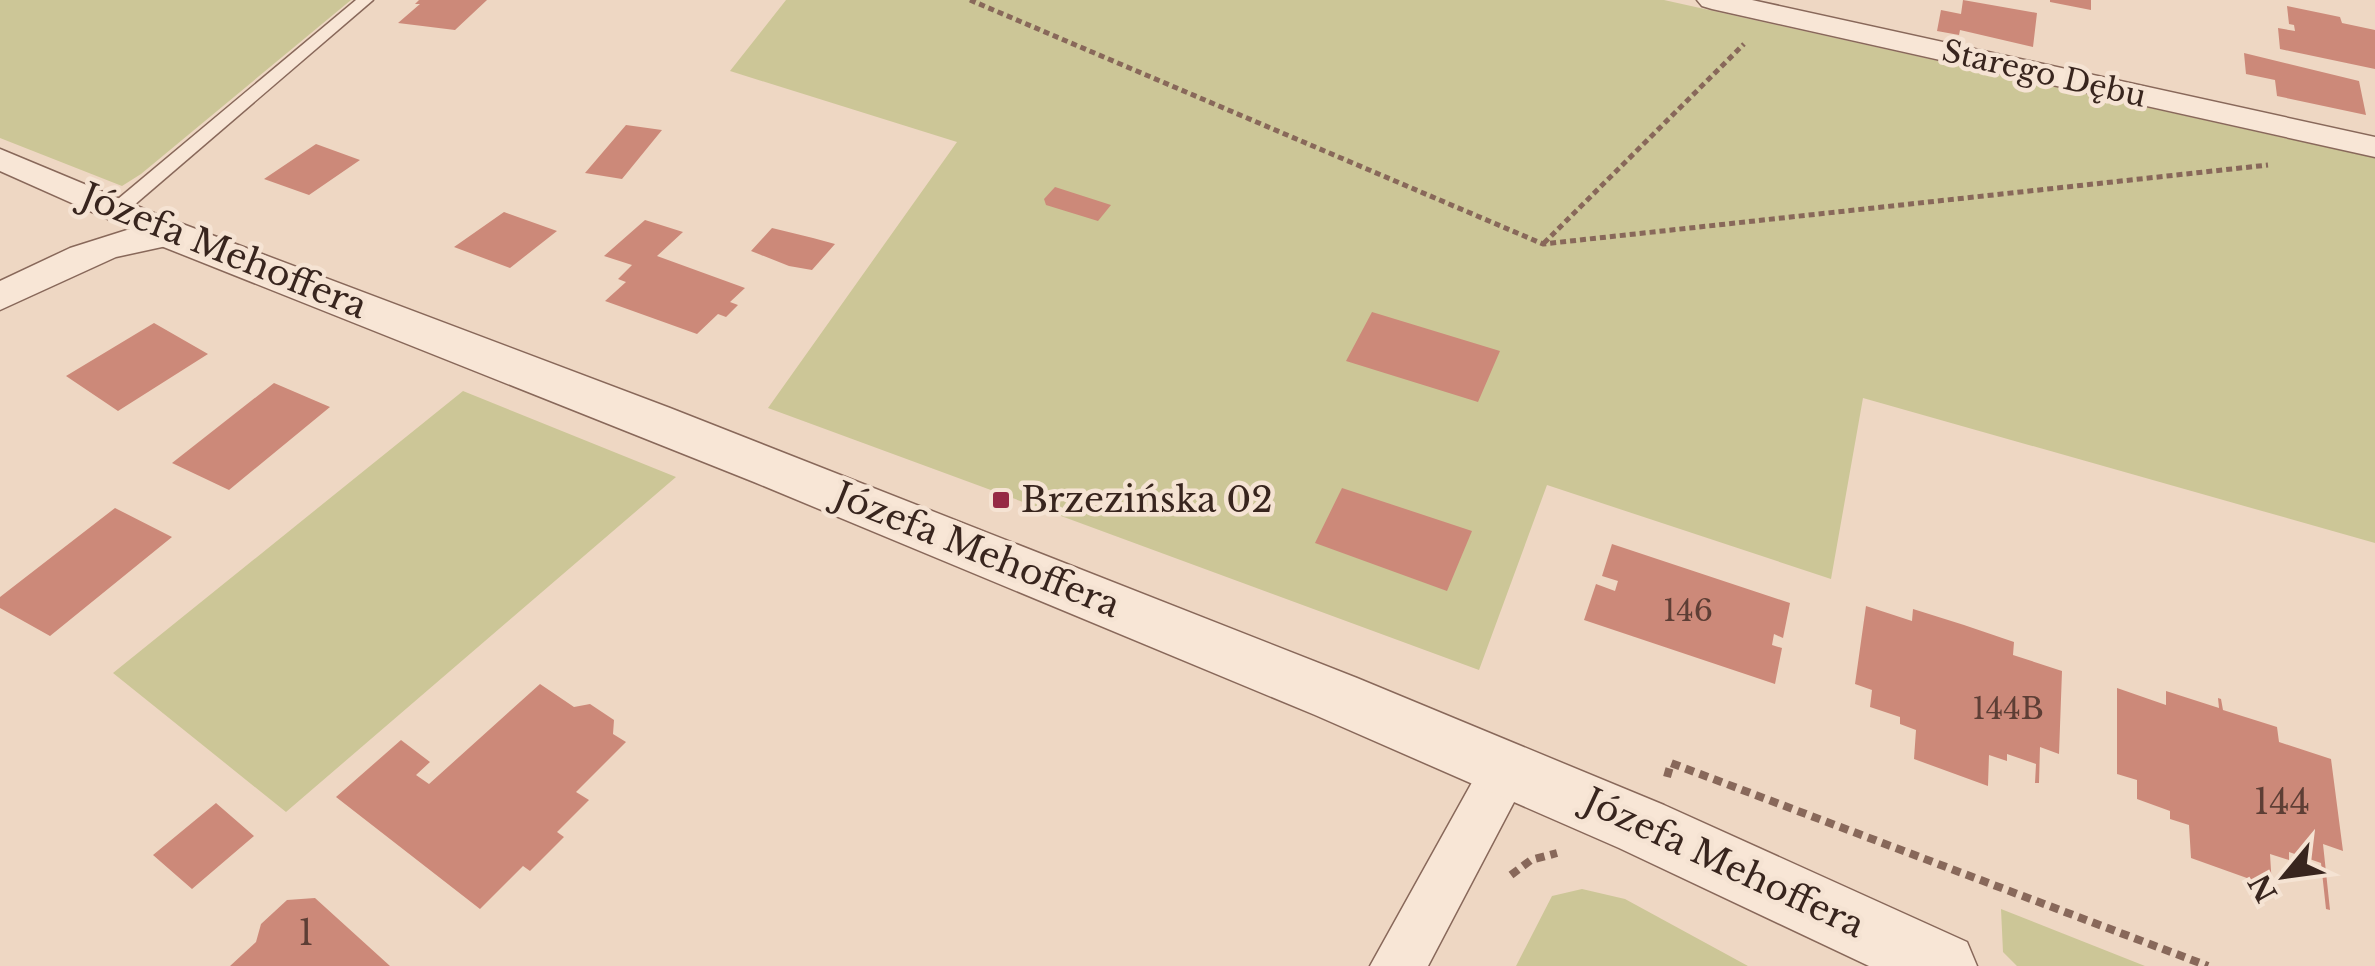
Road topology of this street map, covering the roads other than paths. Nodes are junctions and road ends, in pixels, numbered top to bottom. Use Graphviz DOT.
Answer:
graph roads {
  1 [pos="365,0"];
  2 [pos="1712,0"];
  3 [pos="2375,147"];
  4 [pos="0,159"];
  5 [pos="119,208"];
  6 [pos="172,234"];
  7 [pos="0,298"];
  8 [pos="1508,766"];
  9 [pos="1398,966"];
  10 [pos="1943,966"];
  1 -- 5 [label="lane"];
  2 -- 3 [label="street, Starego Dębu"];
  4 -- 5 [label="street, Józefa Mehoffera"];
  5 -- 6 [label="street, Józefa Mehoffera"];
  6 -- 7 [label="street"];
  6 -- 8 [label="street, Józefa Mehoffera"];
  8 -- 9 [label="street"];
  8 -- 10 [label="street, Józefa Mehoffera"];
}
